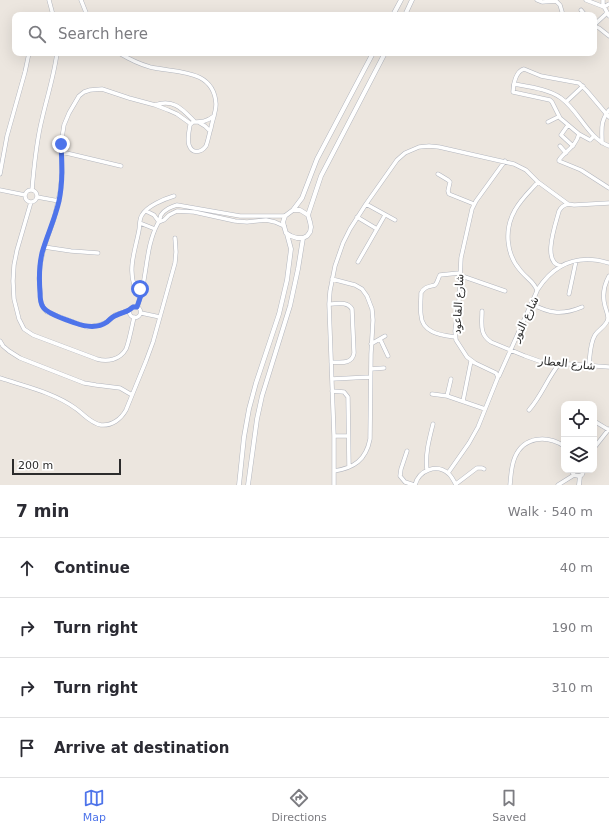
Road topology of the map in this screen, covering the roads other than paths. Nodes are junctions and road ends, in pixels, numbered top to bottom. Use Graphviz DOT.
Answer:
graph roads {
  1 [pos="49,0"];
  2 [pos="81,0"];
  3 [pos="401,0"];
  4 [pos="412,0"];
  5 [pos="537,0"];
  6 [pos="586,0"];
  7 [pos="603,0"];
  8 [pos="609,4"];
  9 [pos="604,7"];
  10 [pos="52,12"];
  11 [pos="86,12"];
  12 [pos="395,12"];
  13 [pos="406,12"];
  14 [pos="562,12"];
  15 [pos="608,15"];
  16 [pos="597,23"];
  17 [pos="597,27"];
  18 [pos="609,36"];
  19 [pos="28,56"];
  20 [pos="56,56"];
  21 [pos="124,56"];
  22 [pos="371,56"];
  23 [pos="383,56"];
  24 [pos="514,84"];
  25 [pos="583,86"];
  26 [pos="566,102"];
  27 [pos="155,105"];
  28 [pos="609,110"];
  29 [pos="214,116"];
  30 [pos="607,116"];
  31 [pos="558,117"];
  32 [pos="197,122"];
  33 [pos="548,122"];
  34 [pos="191,124"];
  35 [pos="568,125"];
  36 [pos="210,131"];
  37 [pos="579,134"];
  38 [pos="594,136"];
  39 [pos="602,143"];
  40 [pos="560,146"];
  41 [pos="573,146"];
  42 [pos="609,146"];
  43 [pos="62,152"];
  44 [pos="566,153"];
  45 [pos="505,161"];
  46 [pos="121,166"];
  47 [pos="312,172"];
  48 [pos="0,174"];
  49 [pos="438,174"];
  50 [pos="321,176"];
  51 [pos="538,182"];
  52 [pos="609,188"];
  53 [pos="0,190"];
  54 [pos="32,190"];
  55 [pos="25,195"];
  56 [pos="174,196"];
  57 [pos="37,197"];
  58 [pos="59,201"];
  59 [pos="31,202"];
  60 [pos="609,203"];
  61 [pos="366,204"];
  62 [pos="474,204"];
  63 [pos="568,204"];
  64 [pos="177,205"];
  65 [pos="293,210"];
  66 [pos="146,211"];
  67 [pos="177,211"];
  68 [pos="213,212"];
  69 [pos="308,215"];
  70 [pos="385,215"];
  71 [pos="285,216"];
  72 [pos="211,217"];
  73 [pos="357,217"];
  74 [pos="395,220"];
  75 [pos="159,222"];
  76 [pos="140,223"];
  77 [pos="284,226"];
  78 [pos="155,229"];
  79 [pos="377,229"];
  80 [pos="286,233"];
  81 [pos="175,238"];
  82 [pos="303,238"];
  83 [pos="44,247"];
  84 [pos="98,253"];
  85 [pos="576,260"];
  86 [pos="358,262"];
  87 [pos="609,263"];
  88 [pos="562,266"];
  89 [pos="459,274"];
  90 [pos="609,276"];
  91 [pos="332,279"];
  92 [pos="143,289"];
  93 [pos="538,289"];
  94 [pos="505,291"];
  95 [pos="569,294"];
  96 [pos="329,304"];
  97 [pos="532,304"];
  98 [pos="137,307"];
  99 [pos="582,307"];
  100 [pos="130,310"];
  101 [pos="482,311"];
  102 [pos="141,312"];
  103 [pos="134,317"];
  104 [pos="160,317"];
  105 [pos="385,336"];
  106 [pos="455,337"];
  107 [pos="380,339"];
  108 [pos="0,340"];
  109 [pos="371,344"];
  110 [pos="511,350"];
  111 [pos="388,356"];
  112 [pos="471,361"];
  113 [pos="331,362"];
  114 [pos="559,364"];
  115 [pos="589,365"];
  116 [pos="609,366"];
  117 [pos="384,368"];
  118 [pos="370,369"];
  119 [pos="370,377"];
  120 [pos="498,377"];
  121 [pos="0,378"];
  122 [pos="332,379"];
  123 [pos="451,379"];
  124 [pos="332,391"];
  125 [pos="132,394"];
  126 [pos="432,394"];
  127 [pos="447,396"];
  128 [pos="463,401"];
  129 [pos="485,409"];
  130 [pos="529,410"];
  131 [pos="597,423"];
  132 [pos="433,424"];
  133 [pos="609,430"];
  134 [pos="334,436"];
  135 [pos="348,436"];
  136 [pos="561,444"];
  137 [pos="597,444"];
  138 [pos="407,451"];
  139 [pos="349,467"];
  140 [pos="484,469"];
  141 [pos="427,470"];
  142 [pos="334,471"];
  143 [pos="448,473"];
  144 [pos="583,473"];
  145 [pos="574,475"];
  146 [pos="580,476"];
  147 [pos="456,484"];
  148 [pos="239,485"];
  149 [pos="248,485"];
  150 [pos="334,485"];
  151 [pos="415,485"];
  152 [pos="510,485"];
  153 [pos="558,485"];
  154 [pos="579,485"];
  1 -- 10 [label="street"];
  2 -- 11 [label="street"];
  3 -- 12 [label="street"];
  4 -- 13 [label="street"];
  5 -- 14 [label="street"];
  6 -- 9 [label="street"];
  7 -- 9 [label="street"];
  8 -- 9 [label="street"];
  9 -- 15 [label="street"];
  15 -- 16 [label="street"];
  17 -- 18 [label="street"];
  19 -- 48 [label="street"];
  20 -- 54 [label="street"];
  21 -- 29 [label="street"];
  22 -- 47 [label="street"];
  23 -- 50 [label="street"];
  24 -- 25 [label="street"];
  24 -- 26 [label="street"];
  24 -- 31 [label="street"];
  25 -- 26 [label="street"];
  25 -- 30 [label="street"];
  26 -- 38 [label="street"];
  27 -- 32 [label="street"];
  27 -- 34 [label="street"];
  27 -- 43 [label="street"];
  28 -- 30 [label="street"];
  29 -- 32 [label="street"];
  29 -- 36 [label="street"];
  30 -- 39 [label="street"];
  31 -- 33 [label="street"];
  31 -- 35 [label="street"];
  32 -- 34 [label="street"];
  32 -- 36 [label="street"];
  34 -- 36 [label="street"];
  35 -- 37 [label="street"];
  35 -- 41 [label="street"];
  37 -- 38 [label="street"];
  37 -- 41 [label="street"];
  38 -- 39 [label="street"];
  39 -- 42 [label="street"];
  40 -- 44 [label="street"];
  41 -- 44 [label="street"];
  43 -- 46 [label="street"];
  43 -- 58 [label="street"];
  44 -- 52 [label="street"];
  45 -- 51 [label="street"];
  45 -- 61 [label="street"];
  45 -- 62 [label="street, شارع القاعود"];
  47 -- 50 [label="street"];
  47 -- 65 [label="street"];
  49 -- 62 [label="street"];
  50 -- 69 [label="street"];
  51 -- 63 [label="street"];
  51 -- 93 [label="street, شارع النور"];
  53 -- 55 [label="street"];
  54 -- 55 [label="street"];
  54 -- 57 [label="street"];
  55 -- 59 [label="street"];
  56 -- 66 [label="street"];
  57 -- 58 [label="street"];
  57 -- 59 [label="street"];
  58 -- 83 [label="street"];
  59 -- 103 [label="street"];
  60 -- 63 [label="street"];
  61 -- 70 [label="street"];
  61 -- 73 [label="street"];
  62 -- 89 [label="street, شارع القاعود"];
  63 -- 88 [label="street"];
  64 -- 67 [label="street"];
  64 -- 68 [label="street"];
  64 -- 75 [label="street"];
  65 -- 69 [label="street"];
  65 -- 71 [label="street"];
  66 -- 75 [label="street"];
  66 -- 76 [label="street"];
  67 -- 72 [label="street"];
  67 -- 75 [label="street"];
  68 -- 71 [label="street"];
  68 -- 72 [label="street"];
  69 -- 82 [label="street"];
  70 -- 74 [label="street"];
  70 -- 79 [label="street"];
  71 -- 77 [label="street"];
  72 -- 77 [label="street"];
  73 -- 79 [label="street"];
  73 -- 91 [label="street"];
  75 -- 78 [label="street"];
  76 -- 78 [label="street"];
  76 -- 92 [label="street"];
  77 -- 80 [label="street"];
  78 -- 92 [label="street"];
  79 -- 86 [label="street"];
  80 -- 82 [label="street"];
  80 -- 148 [label="street"];
  81 -- 104 [label="street"];
  82 -- 149 [label="street"];
  83 -- 84 [label="street"];
  83 -- 100 [label="street"];
  85 -- 87 [label="street"];
  85 -- 88 [label="street"];
  85 -- 95 [label="street"];
  88 -- 93 [label="street"];
  89 -- 94 [label="street"];
  89 -- 106 [label="street, شارع القاعود"];
  89 -- 106 [label="street"];
  90 -- 115 [label="street"];
  91 -- 96 [label="street"];
  91 -- 109 [label="street"];
  92 -- 98 [label="street"];
  93 -- 97 [label="street, شارع النور"];
  96 -- 113 [label="street"];
  96 -- 113 [label="street"];
  97 -- 99 [label="street"];
  97 -- 110 [label="street, شارع النور"];
  98 -- 100 [label="street"];
  98 -- 102 [label="street"];
  100 -- 103 [label="street"];
  101 -- 110 [label="street, شارع العطار"];
  102 -- 103 [label="street"];
  102 -- 104 [label="street"];
  104 -- 125 [label="street"];
  105 -- 107 [label="street"];
  106 -- 112 [label="street, شارع القاعود"];
  107 -- 109 [label="street"];
  107 -- 111 [label="street"];
  108 -- 125 [label="street"];
  109 -- 118 [label="street"];
  110 -- 114 [label="street, شارع العطار"];
  110 -- 120 [label="street, شارع النور"];
  112 -- 120 [label="street, شارع القاعود"];
  112 -- 128 [label="street"];
  113 -- 122 [label="street"];
  114 -- 115 [label="street, شارع العطار"];
  114 -- 130 [label="street"];
  115 -- 116 [label="street, شارع العطار"];
  117 -- 118 [label="street"];
  118 -- 119 [label="street"];
  119 -- 122 [label="street"];
  119 -- 139 [label="street"];
  120 -- 129 [label="street"];
  121 -- 125 [label="street"];
  122 -- 124 [label="street"];
  123 -- 127 [label="street"];
  124 -- 134 [label="street"];
  124 -- 135 [label="street"];
  126 -- 127 [label="street"];
  127 -- 128 [label="street"];
  128 -- 129 [label="street"];
  129 -- 143 [label="street"];
  131 -- 133 [label="street"];
  132 -- 141 [label="street"];
  133 -- 137 [label="street"];
  134 -- 135 [label="street"];
  134 -- 142 [label="street"];
  135 -- 139 [label="street"];
  136 -- 152 [label="street"];
  138 -- 151 [label="street"];
  139 -- 142 [label="street"];
  140 -- 147 [label="street"];
  141 -- 143 [label="street"];
  141 -- 151 [label="street"];
  142 -- 150 [label="street"];
  143 -- 147 [label="street"];
  144 -- 146 [label="street"];
  145 -- 146 [label="street"];
  145 -- 153 [label="street"];
  146 -- 154 [label="street"];
}
